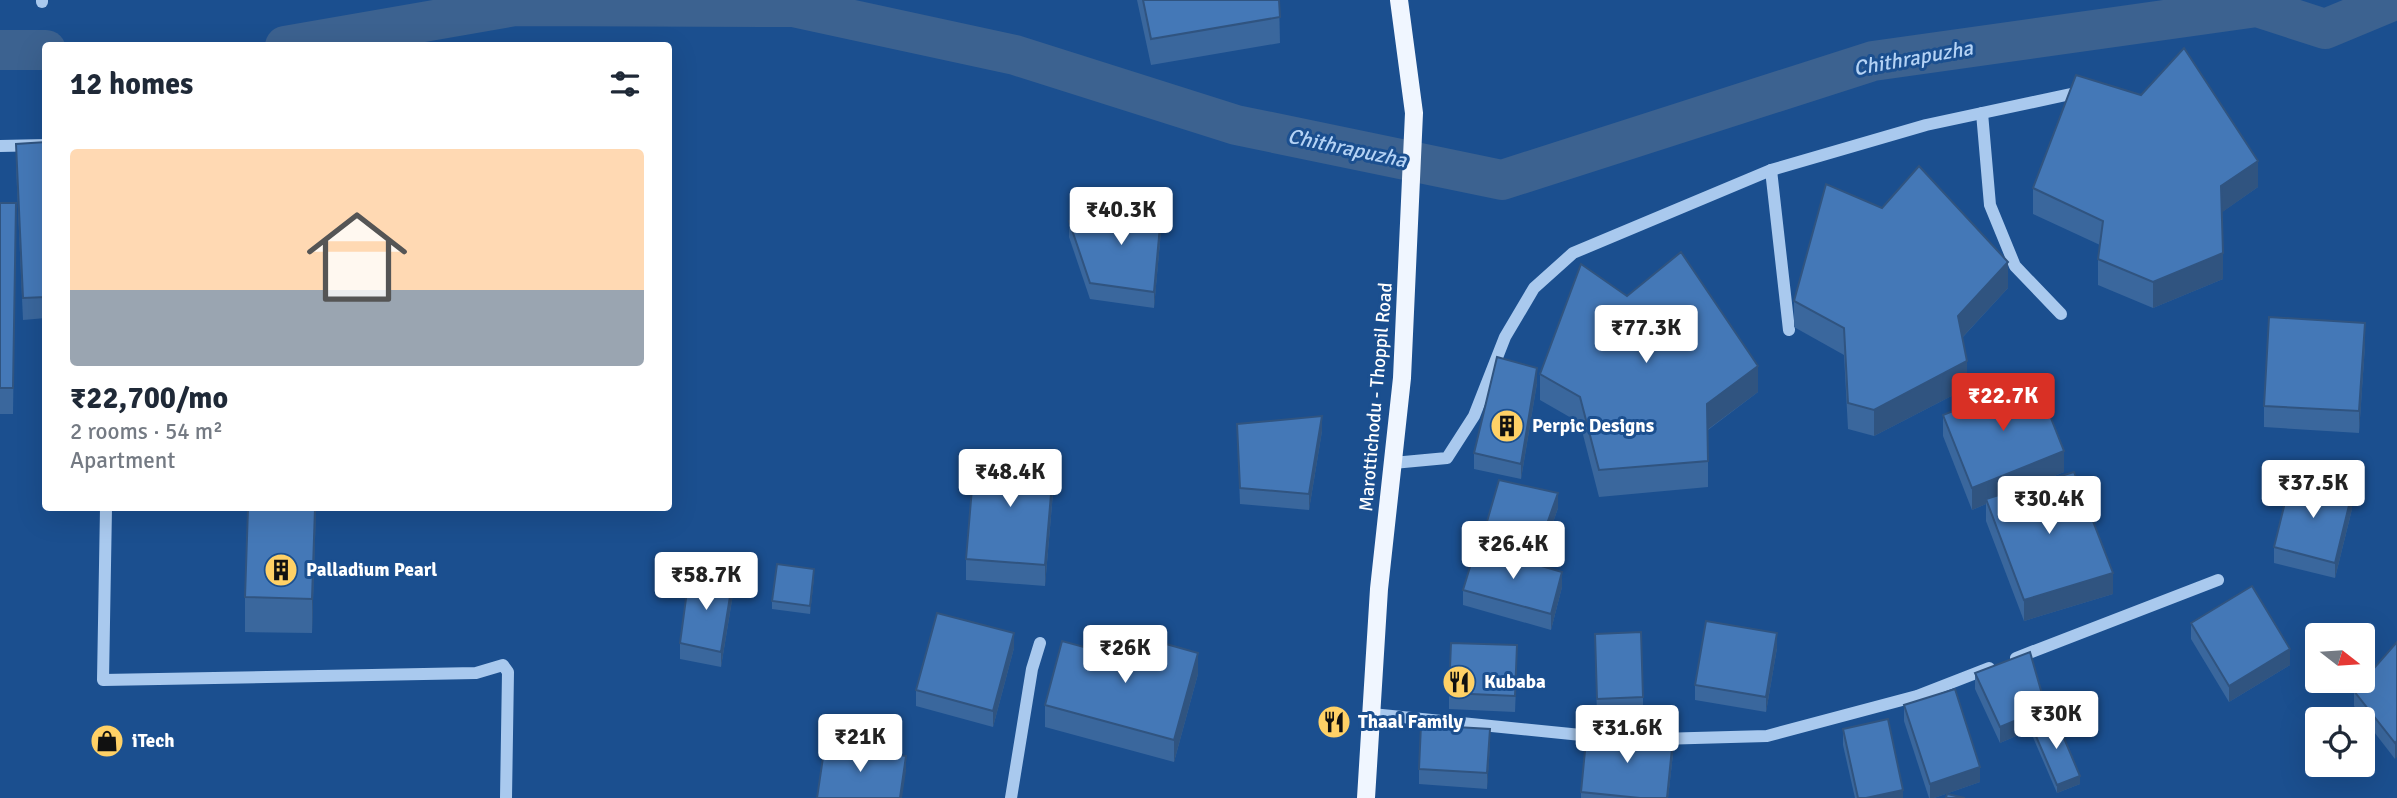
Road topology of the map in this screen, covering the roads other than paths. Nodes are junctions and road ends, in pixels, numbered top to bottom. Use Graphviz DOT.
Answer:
graph roads {
  1 [pos="1399,0"];
  2 [pos="2080,92"];
  3 [pos="1982,113"];
  4 [pos="42,145"];
  5 [pos="0,146"];
  6 [pos="1771,170"];
  7 [pos="2062,314"];
  8 [pos="1789,330"];
  9 [pos="1393,463"];
  10 [pos="106,511"];
  11 [pos="2218,580"];
  12 [pos="1040,643"];
  13 [pos="1371,714"];
  14 [pos="1607,738"];
  15 [pos="1648,739"];
  16 [pos="506,798"];
  17 [pos="1011,798"];
  18 [pos="1366,798"];
  1 -- 9 [label="main road, Marottichodu - Thoppil Road"];
  2 -- 3 [label="street"];
  3 -- 6 [label="street"];
  3 -- 7 [label="street"];
  4 -- 5 [label="street"];
  6 -- 8 [label="street"];
  6 -- 9 [label="street"];
  9 -- 13 [label="main road, Marottichodu - Thoppil Road"];
  10 -- 16 [label="street"];
  11 -- 15 [label="street"];
  12 -- 17 [label="street"];
  13 -- 14 [label="street"];
  13 -- 18 [label="main road, Marottichodu - Thoppil Road"];
}
